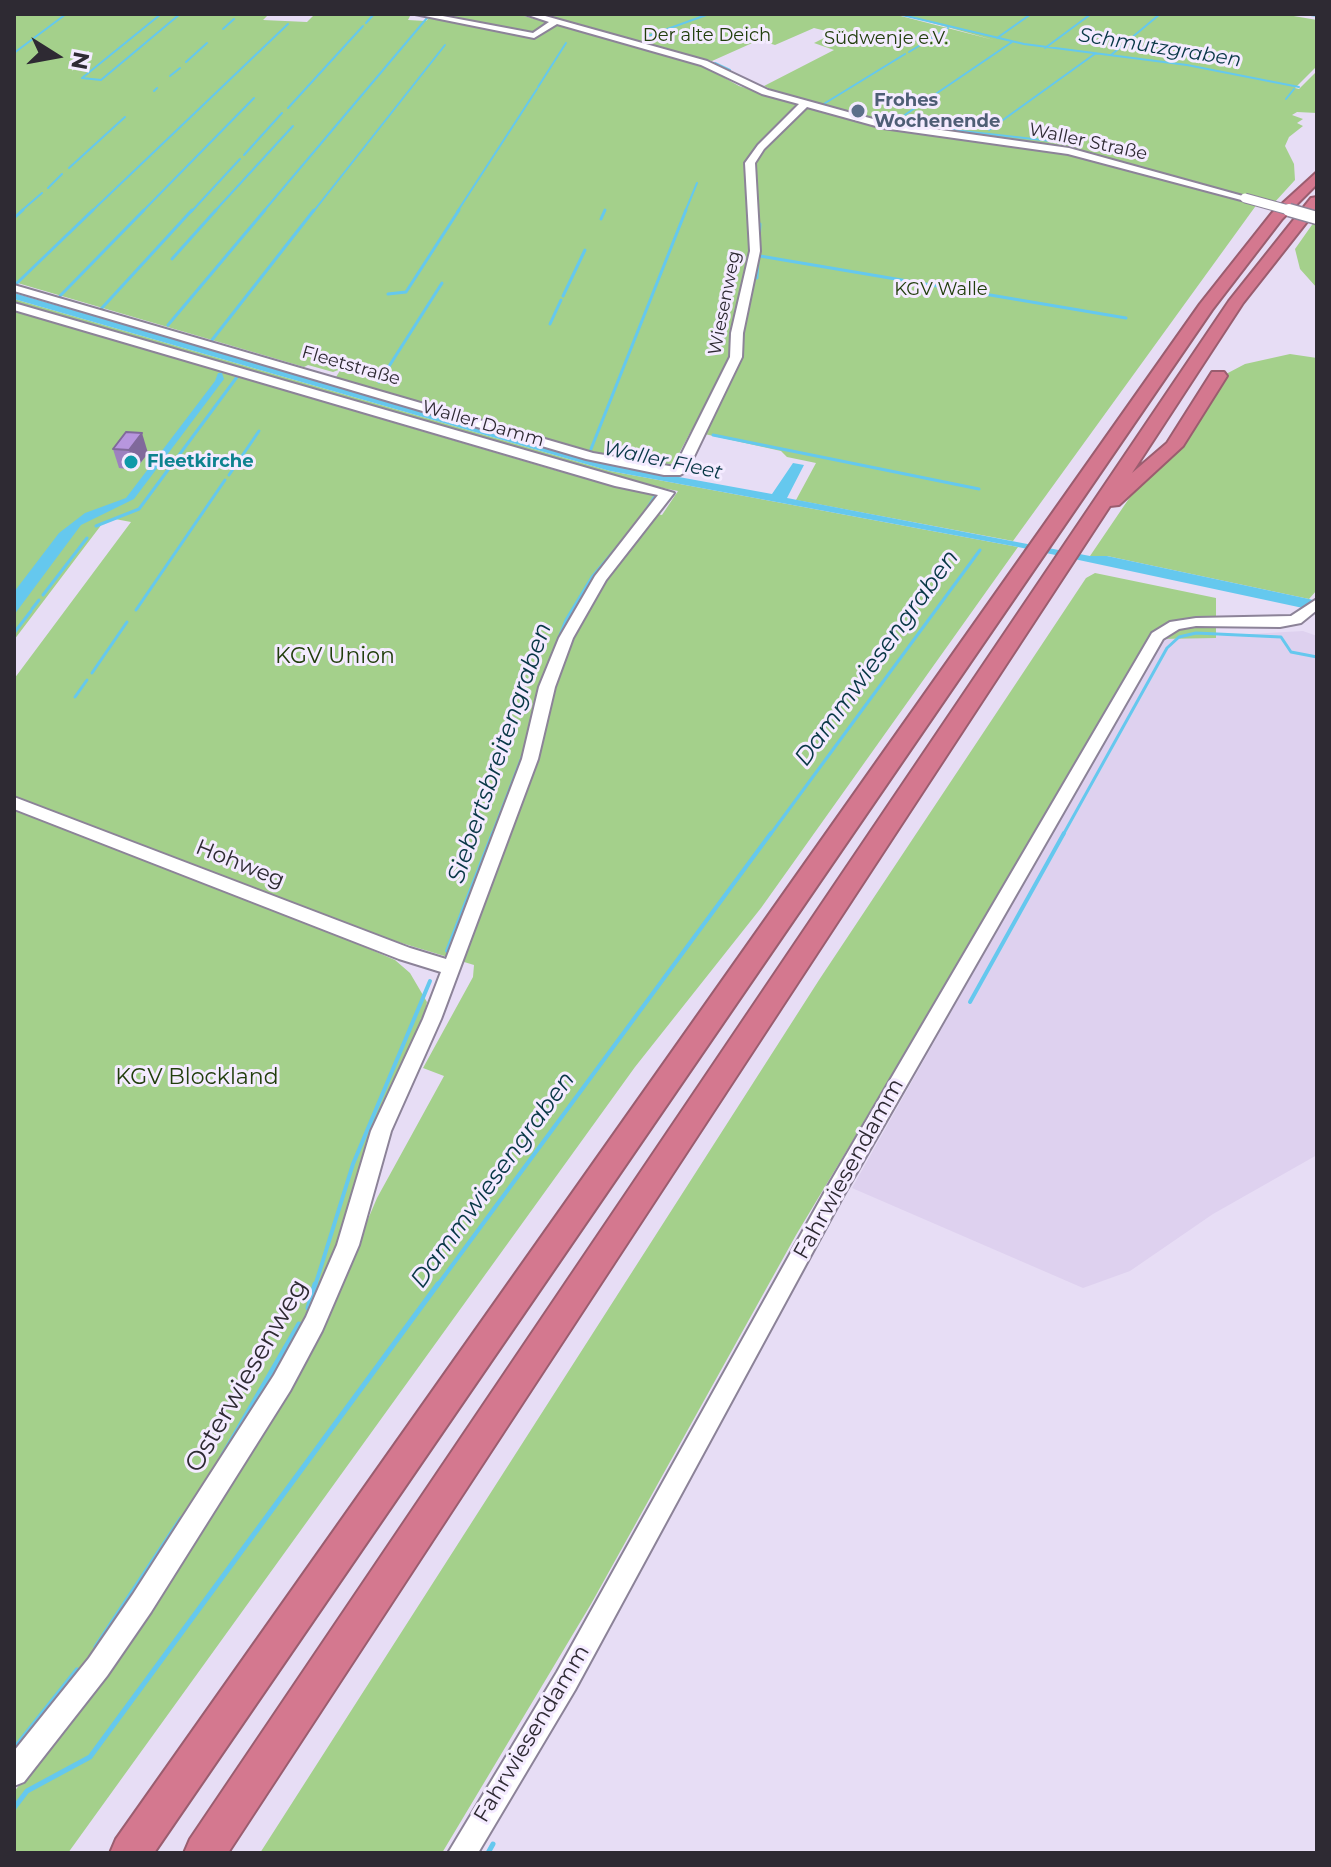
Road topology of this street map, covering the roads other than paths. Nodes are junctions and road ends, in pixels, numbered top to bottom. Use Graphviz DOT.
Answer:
graph roads {
  1 [pos="419,14"];
  2 [pos="529,14"];
  3 [pos="557,21"];
  4 [pos="805,104"];
  5 [pos="1302,167"];
  6 [pos="1317,176"];
  7 [pos="1317,200"];
  8 [pos="1289,203"];
  9 [pos="1317,218"];
  10 [pos="1296,222"];
  11 [pos="1290,258"];
  12 [pos="14,288"];
  13 [pos="14,306"];
  14 [pos="1218,376"];
  15 [pos="680,471"];
  16 [pos="667,493"];
  17 [pos="1095,512"];
  18 [pos="1052,552"];
  19 [pos="1312,608"];
  20 [pos="14,803"];
  21 [pos="449,967"];
  22 [pos="14,1772"];
  23 [pos="130,1853"];
  24 [pos="204,1853"];
  25 [pos="462,1853"];
  1 -- 3 [label="street"];
  2 -- 3 [label="street, Waller Straße"];
  3 -- 4 [label="street, Waller Straße"];
  4 -- 9 [label="street, Waller Straße, bridge"];
  4 -- 15 [label="street, Wiesenweg"];
  5 -- 8 [label="highway"];
  6 -- 8 [label="highway"];
  7 -- 10 [label="highway"];
  8 -- 18 [label="highway"];
  10 -- 11 [label="highway"];
  10 -- 17 [label="highway"];
  12 -- 15 [label="street, Fleetstraße"];
  13 -- 16 [label="street, Waller Damm"];
  14 -- 17 [label="highway"];
  16 -- 21 [label="street, Osterwiesenweg"];
  17 -- 18 [label="highway"];
  18 -- 23 [label="highway"];
  18 -- 24 [label="highway"];
  19 -- 25 [label="street, Fahrwiesendamm"];
  20 -- 21 [label="street, Hohweg"];
  21 -- 22 [label="street, Osterwiesenweg"];
}
